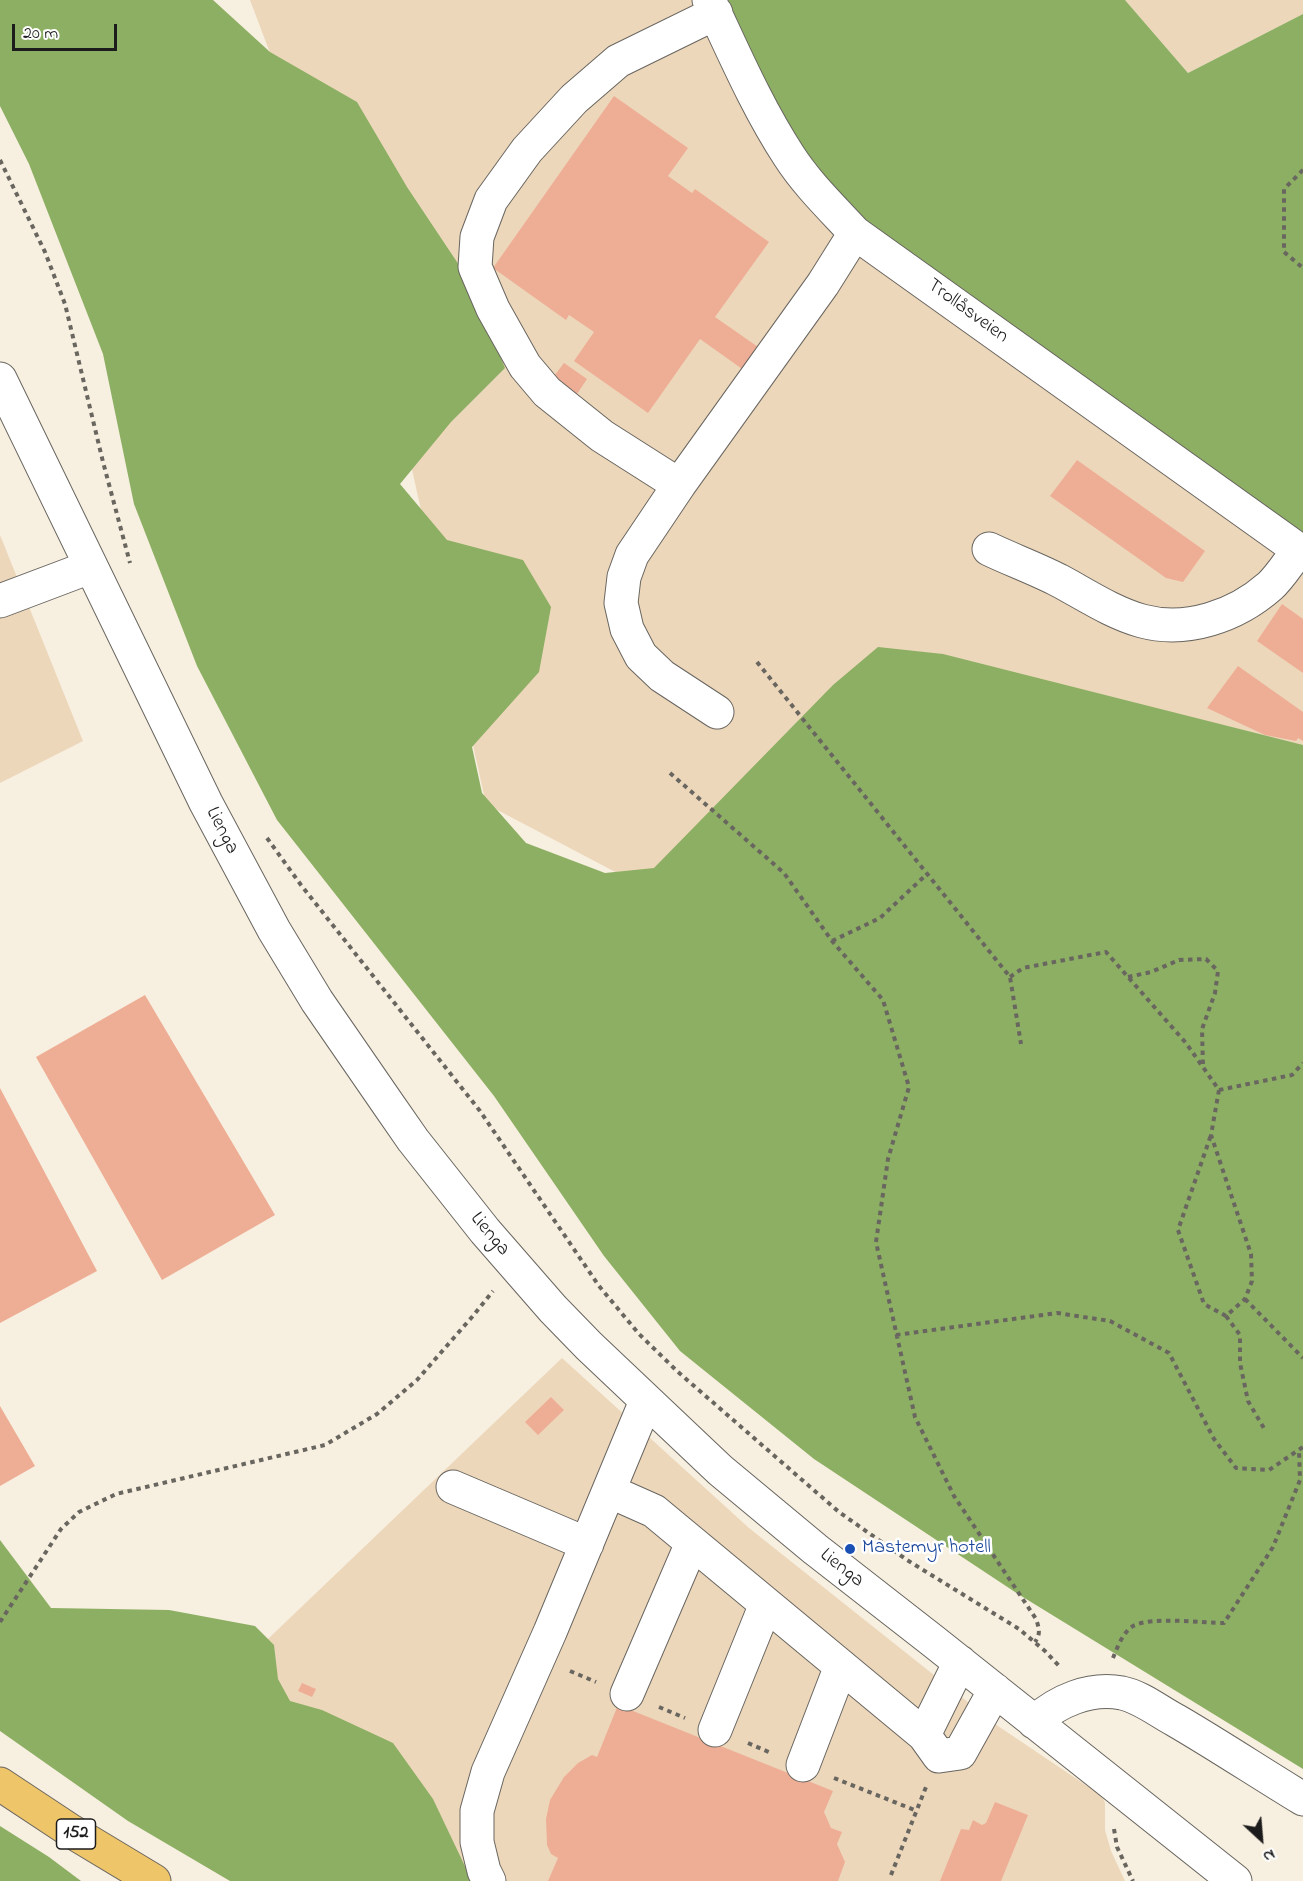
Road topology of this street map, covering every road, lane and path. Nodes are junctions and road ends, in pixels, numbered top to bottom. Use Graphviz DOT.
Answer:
graph roads {
  1 [pos="712,7"];
  2 [pos="0,160"];
  3 [pos="1303,170"];
  4 [pos="855,233"];
  5 [pos="1303,268"];
  6 [pos="0,379"];
  7 [pos="680,485"];
  8 [pos="989,549"];
  9 [pos="1300,552"];
  10 [pos="90,567"];
  11 [pos="133,570"];
  12 [pos="0,601"];
  13 [pos="757,662"];
  14 [pos="717,712"];
  15 [pos="669,773"];
  16 [pos="262,831"];
  17 [pos="927,874"];
  18 [pos="832,941"];
  19 [pos="1010,977"];
  20 [pos="1128,977"];
  21 [pos="1022,1044"];
  22 [pos="1303,1063"];
  23 [pos="1203,1067"];
  24 [pos="1219,1090"];
  25 [pos="1211,1135"];
  26 [pos="514,1265"];
  27 [pos="1245,1299"];
  28 [pos="1226,1316"];
  29 [pos="896,1335"];
  30 [pos="1303,1358"];
  31 [pos="646,1401"];
  32 [pos="1265,1430"];
  33 [pos="1301,1448"];
  34 [pos="453,1486"];
  35 [pos="609,1491"];
  36 [pos="692,1543"];
  37 [pos="587,1544"];
  38 [pos="766,1604"];
  39 [pos="0,1622"];
  40 [pos="1035,1642"];
  41 [pos="960,1662"];
  42 [pos="841,1666"];
  43 [pos="1064,1672"];
  44 [pos="995,1690"];
  45 [pos="1108,1692"];
  46 [pos="627,1694"];
  47 [pos="1034,1722"];
  48 [pos="715,1730"];
  49 [pos="931,1746"];
  50 [pos="803,1765"];
  51 [pos="0,1784"];
  52 [pos="1303,1799"];
  53 [pos="1113,1823"];
  54 [pos="891,1875"];
  55 [pos="153,1881"];
  56 [pos="489,1881"];
  57 [pos="1133,1881"];
  58 [pos="1235,1881"];
  1 -- 4 [label="street, Trollåsveien"];
  1 -- 7 [label="street"];
  2 -- 11 [label="path"];
  3 -- 5 [label="path"];
  4 -- 7 [label="street"];
  4 -- 9 [label="street, Trollåsveien"];
  6 -- 10 [label="street, Lienga"];
  7 -- 14 [label="street"];
  8 -- 9 [label="street"];
  10 -- 12 [label="street"];
  10 -- 26 [label="street, Lienga"];
  13 -- 17 [label="path"];
  15 -- 18 [label="path"];
  16 -- 40 [label="path"];
  17 -- 18 [label="path"];
  17 -- 19 [label="path"];
  18 -- 29 [label="path"];
  19 -- 20 [label="path"];
  19 -- 21 [label="path"];
  20 -- 23 [label="path"];
  20 -- 23 [label="path"];
  22 -- 24 [label="path"];
  23 -- 24 [label="path"];
  24 -- 25 [label="path"];
  25 -- 27 [label="path"];
  25 -- 28 [label="path"];
  26 -- 31 [label="street, Lienga"];
  26 -- 39 [label="path"];
  27 -- 28 [label="path"];
  27 -- 30 [label="path"];
  28 -- 32 [label="path"];
  29 -- 33 [label="path"];
  29 -- 40 [label="path"];
  31 -- 35 [label="street"];
  31 -- 41 [label="street, Lienga"];
  33 -- 45 [label="path"];
  34 -- 37 [label="street"];
  35 -- 36 [label="street"];
  35 -- 37 [label="street"];
  36 -- 38 [label="street"];
  36 -- 46 [label="street"];
  37 -- 56 [label="street"];
  38 -- 42 [label="street"];
  38 -- 48 [label="street"];
  40 -- 43 [label="path"];
  41 -- 44 [label="street, Lienga"];
  41 -- 49 [label="street"];
  42 -- 49 [label="street"];
  42 -- 50 [label="street"];
  44 -- 47 [label="street, Lienga"];
  44 -- 49 [label="street"];
  45 -- 47 [label="street"];
  45 -- 52 [label="street"];
  47 -- 58 [label="street, Lienga"];
  49 -- 54 [label="path"];
  51 -- 55 [label="main road, 152"];
  53 -- 57 [label="path"];
}
